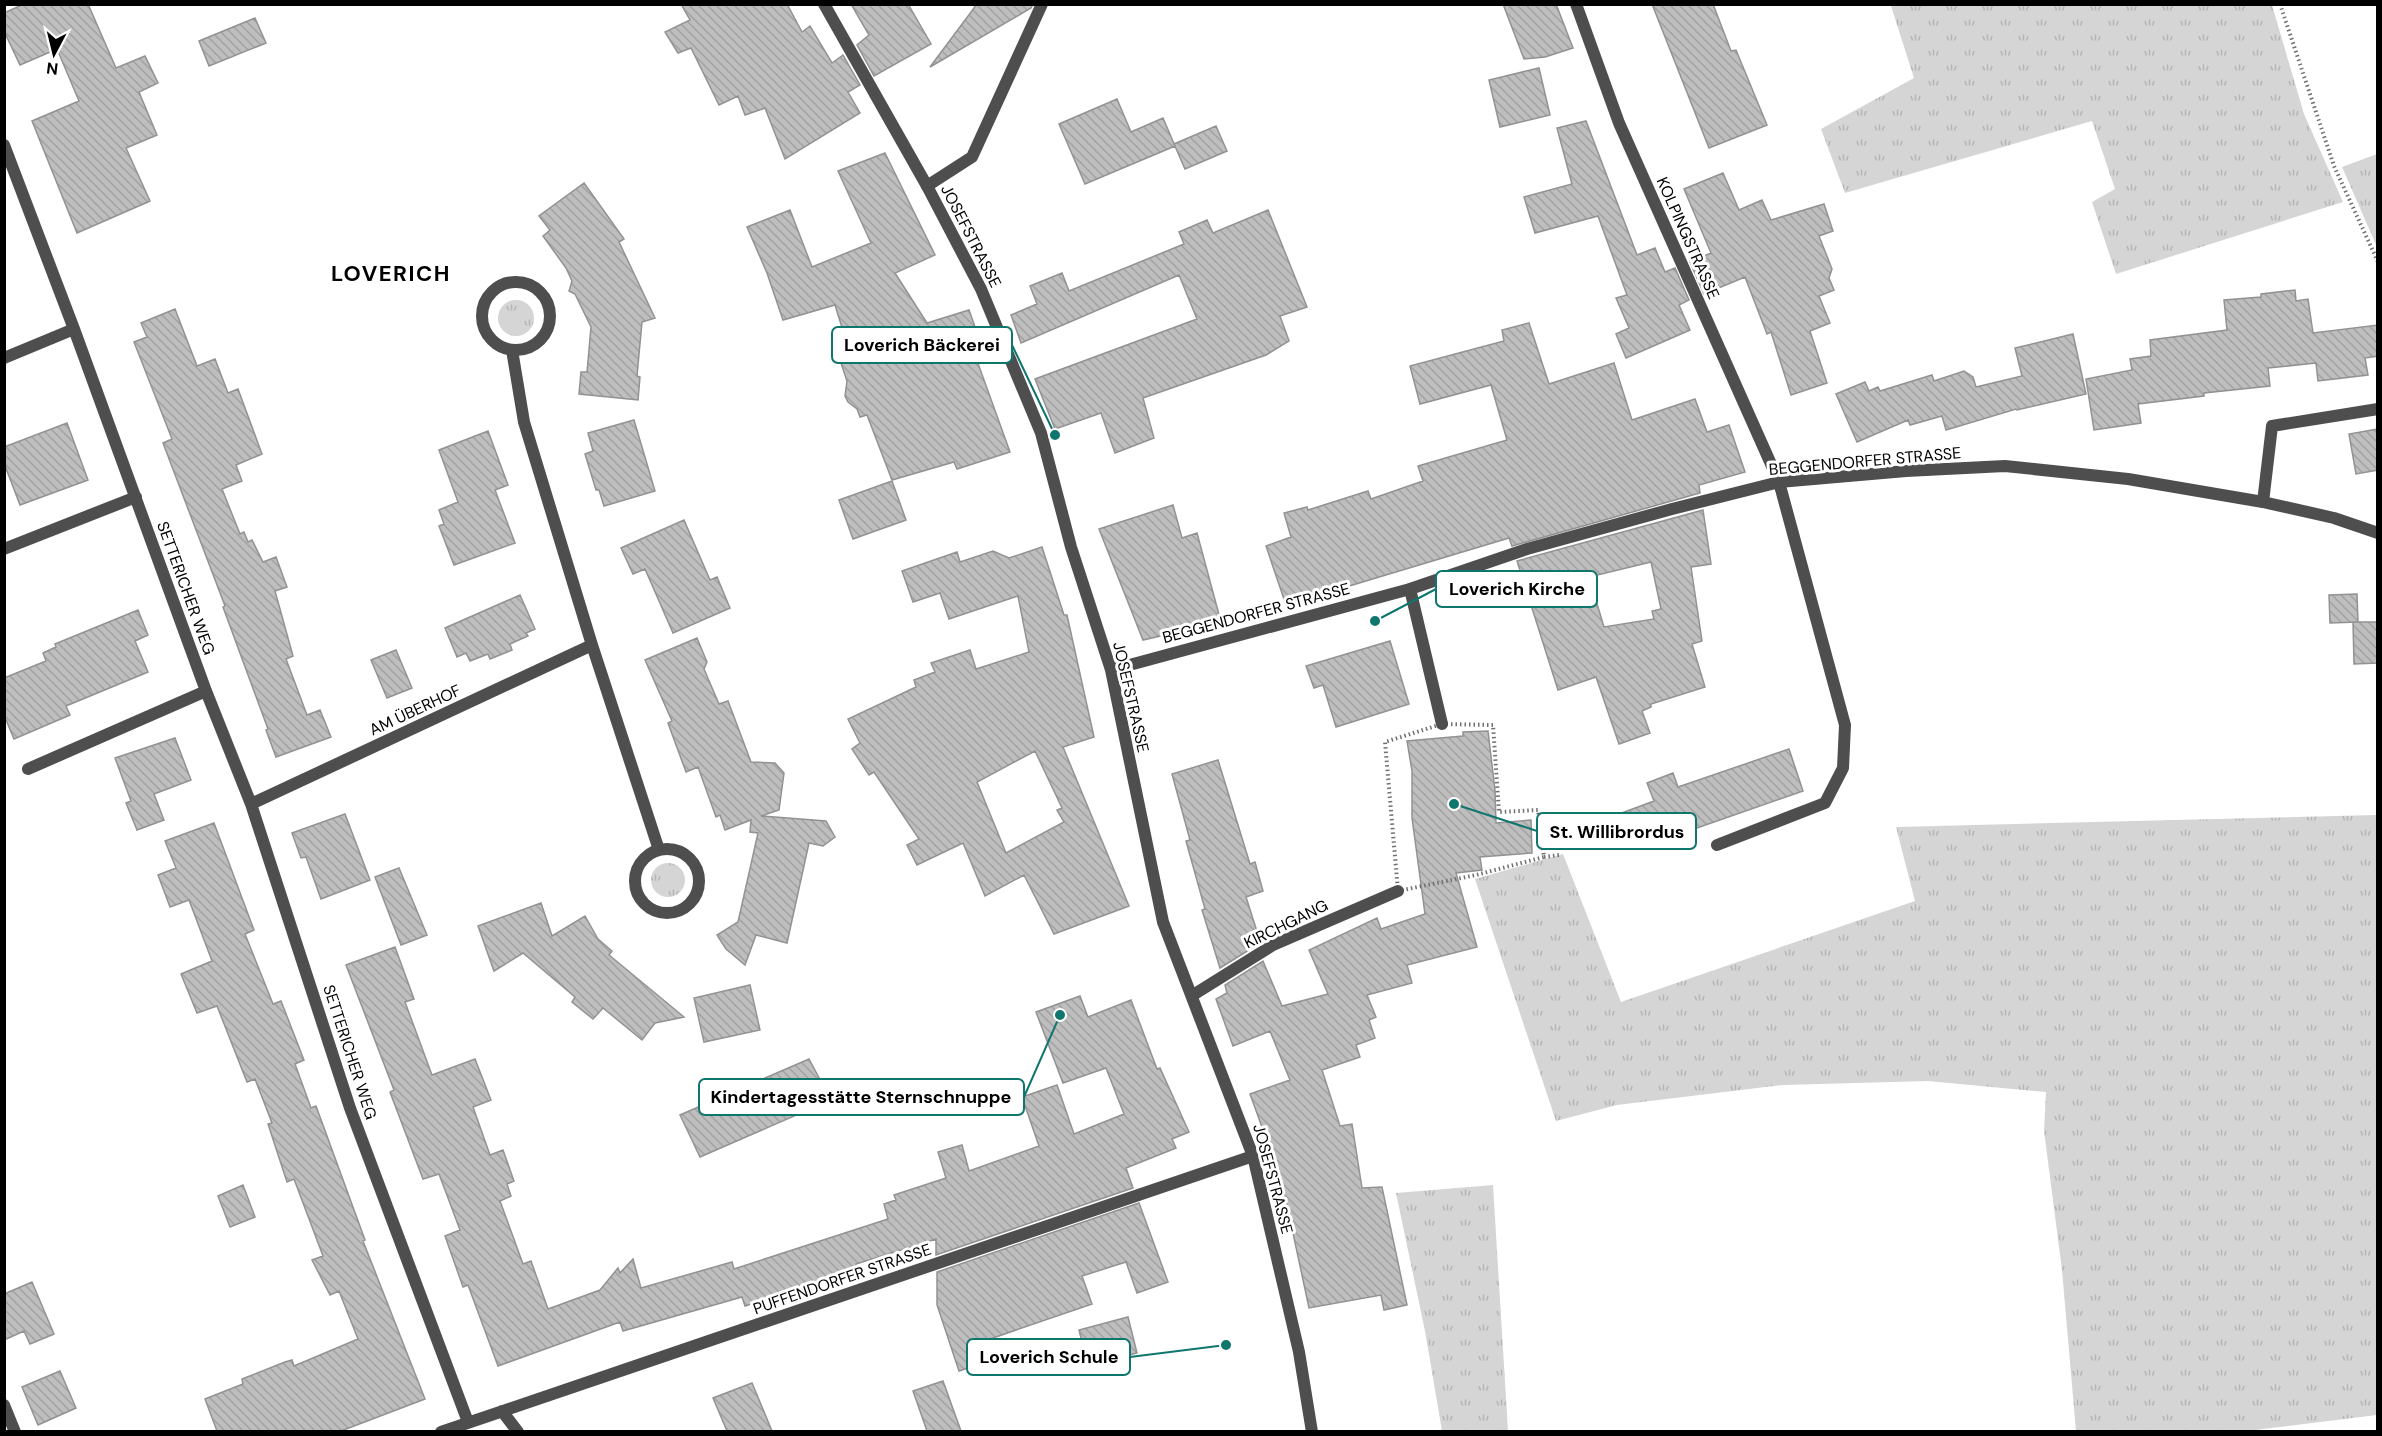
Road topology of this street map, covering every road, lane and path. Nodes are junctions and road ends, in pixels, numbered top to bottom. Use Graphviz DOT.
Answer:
graph roads {
  1 [pos="824,4"];
  2 [pos="1042,4"];
  3 [pos="1576,4"];
  4 [pos="2280,4"];
  5 [pos="4,145"];
  6 [pos="9,170"];
  7 [pos="927,186"];
  8 [pos="2378,262"];
  9 [pos="74,329"];
  10 [pos="512,350"];
  11 [pos="4,358"];
  12 [pos="2378,409"];
  13 [pos="1779,482"];
  14 [pos="136,497"];
  15 [pos="2263,501"];
  16 [pos="2378,533"];
  17 [pos="4,549"];
  18 [pos="1410,588"];
  19 [pos="592,645"];
  20 [pos="1111,670"];
  21 [pos="206,691"];
  22 [pos="1442,724"];
  23 [pos="28,769"];
  24 [pos="251,804"];
  25 [pos="1718,845"];
  26 [pos="658,850"];
  27 [pos="1558,855"];
  28 [pos="1544,857"];
  29 [pos="1398,891"];
  30 [pos="1193,995"];
  31 [pos="1253,1156"];
  32 [pos="4,1405"];
  33 [pos="502,1411"];
  34 [pos="468,1422"];
  35 [pos="15,1431"];
  36 [pos="441,1431"];
  37 [pos="518,1431"];
  38 [pos="1312,1431"];
  1 -- 7 [label="street, JOSEFSTRASSE"];
  2 -- 7 [label="street"];
  3 -- 13 [label="street, KOLPINGSTRASSE"];
  4 -- 8 [label="path"];
  5 -- 6 [label="street, SETTERICHER WEG"];
  6 -- 9 [label="street, SETTERICHER WEG"];
  7 -- 20 [label="street, JOSEFSTRASSE"];
  9 -- 11 [label="street"];
  9 -- 14 [label="street, SETTERICHER WEG"];
  10 -- 10 [label="street"];
  10 -- 19 [label="street"];
  12 -- 15 [label="street"];
  13 -- 15 [label="street, BEGGENDORFER STRASSE"];
  13 -- 18 [label="street, BEGGENDORFER STRASSE"];
  13 -- 25 [label="street, KOLPINGSTRASSE"];
  14 -- 17 [label="street"];
  14 -- 21 [label="street, SETTERICHER WEG"];
  15 -- 16 [label="street, BEGGENDORFER STRASSE"];
  18 -- 20 [label="street, BEGGENDORFER STRASSE"];
  18 -- 22 [label="street"];
  19 -- 24 [label="street, AM ÜBERHOF"];
  19 -- 26 [label="street"];
  20 -- 30 [label="street, JOSEFSTRASSE"];
  21 -- 23 [label="street"];
  21 -- 24 [label="street, SETTERICHER WEG"];
  22 -- 28 [label="path"];
  22 -- 29 [label="path"];
  24 -- 34 [label="street, SETTERICHER WEG"];
  26 -- 26 [label="street"];
  27 -- 28 [label="path"];
  28 -- 29 [label="path"];
  29 -- 30 [label="street, KIRCHGANG"];
  30 -- 31 [label="street, JOSEFSTRASSE"];
  31 -- 33 [label="street, PUFFENDORFER STRASSE"];
  31 -- 38 [label="street, JOSEFSTRASSE"];
  32 -- 35 [label="street"];
  33 -- 34 [label="street, PUFFENDORFER STRASSE"];
  33 -- 37 [label="street"];
  34 -- 36 [label="street, PUFFENDORFER STRASSE"];
}
